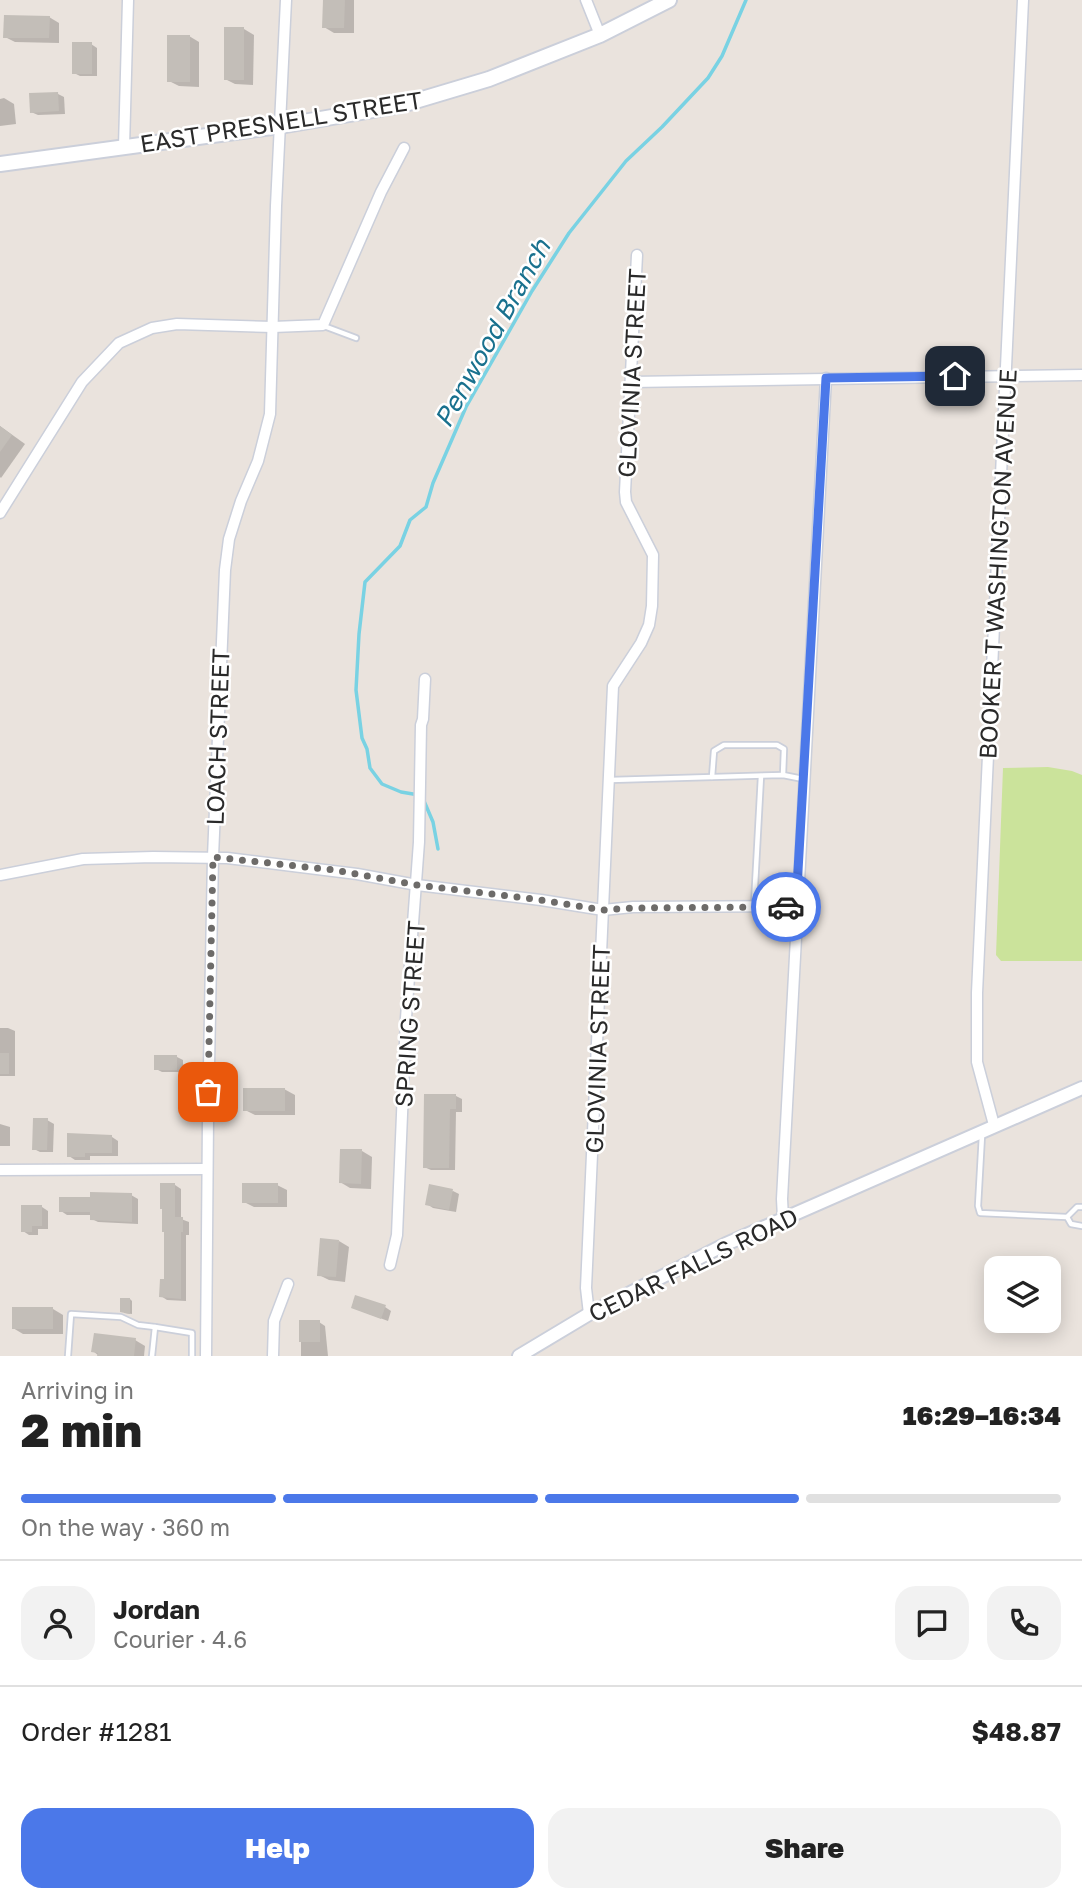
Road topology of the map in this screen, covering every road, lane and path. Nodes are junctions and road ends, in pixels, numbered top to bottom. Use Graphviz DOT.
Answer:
graph roads {
  1 [pos="128,0"];
  2 [pos="286,0"];
  3 [pos="586,0"];
  4 [pos="669,0"];
  5 [pos="1023,0"];
  6 [pos="600,35"];
  7 [pos="280,125"];
  8 [pos="124,147"];
  9 [pos="404,148"];
  10 [pos="0,164"];
  11 [pos="637,255"];
  12 [pos="323,325"];
  13 [pos="273,327"];
  14 [pos="356,338"];
  15 [pos="1082,375"];
  16 [pos="1006,376"];
  17 [pos="826,378"];
  18 [pos="631,382"];
  19 [pos="0,513"];
  20 [pos="425,679"];
  21 [pos="783,775"];
  22 [pos="761,776"];
  23 [pos="712,777"];
  24 [pos="803,779"];
  25 [pos="609,780"];
  26 [pos="213,857"];
  27 [pos="0,875"];
  28 [pos="417,885"];
  29 [pos="796,906"];
  30 [pos="754,907"];
  31 [pos="603,910"];
  32 [pos="1082,1087"];
  33 [pos="988,1128"];
  34 [pos="207,1169"];
  35 [pos="0,1170"];
  36 [pos="1082,1207"];
  37 [pos="1067,1217"];
  38 [pos="783,1218"];
  39 [pos="1082,1226"];
  40 [pos="390,1265"];
  41 [pos="288,1284"];
  42 [pos="589,1314"];
  43 [pos="155,1327"];
  44 [pos="68,1356"];
  45 [pos="152,1356"];
  46 [pos="192,1356"];
  47 [pos="206,1356"];
  48 [pos="272,1356"];
  49 [pos="519,1356"];
  1 -- 8 [label="street"];
  2 -- 7 [label="street, LOACH STREET"];
  3 -- 6 [label="street"];
  4 -- 6 [label="main road, EAST PRESNELL STREET"];
  5 -- 16 [label="street, BOOKER T WASHINGTON AVENUE"];
  6 -- 7 [label="main road, EAST PRESNELL STREET"];
  7 -- 8 [label="main road, EAST PRESNELL STREET"];
  7 -- 13 [label="street, LOACH STREET"];
  8 -- 10 [label="main road, EAST PRESNELL STREET"];
  9 -- 12 [label="street"];
  11 -- 18 [label="street, GLOVINIA STREET"];
  12 -- 13 [label="street"];
  12 -- 14 [label="lane"];
  13 -- 19 [label="street"];
  13 -- 26 [label="street, LOACH STREET"];
  15 -- 16 [label="street"];
  16 -- 17 [label="street"];
  16 -- 33 [label="street, BOOKER T WASHINGTON AVENUE"];
  17 -- 18 [label="street"];
  17 -- 24 [label="street"];
  18 -- 25 [label="street, GLOVINIA STREET"];
  20 -- 28 [label="street, SPRING STREET"];
  21 -- 22 [label="lane"];
  21 -- 23 [label="lane"];
  21 -- 24 [label="lane"];
  22 -- 23 [label="lane"];
  22 -- 30 [label="lane"];
  23 -- 25 [label="lane"];
  24 -- 29 [label="street"];
  25 -- 31 [label="street, GLOVINIA STREET"];
  26 -- 27 [label="street"];
  26 -- 28 [label="street"];
  26 -- 34 [label="street, LOACH STREET"];
  28 -- 31 [label="street"];
  28 -- 40 [label="street, SPRING STREET"];
  29 -- 30 [label="street"];
  29 -- 38 [label="street"];
  30 -- 31 [label="street"];
  31 -- 42 [label="street, GLOVINIA STREET"];
  32 -- 33 [label="street, CEDAR FALLS ROAD"];
  33 -- 37 [label="lane"];
  33 -- 38 [label="street, CEDAR FALLS ROAD"];
  34 -- 35 [label="street"];
  34 -- 47 [label="street, LOACH STREET"];
  36 -- 37 [label="lane"];
  37 -- 39 [label="lane"];
  38 -- 42 [label="street, CEDAR FALLS ROAD"];
  41 -- 48 [label="street"];
  42 -- 49 [label="street, CEDAR FALLS ROAD"];
  43 -- 44 [label="lane"];
  43 -- 45 [label="lane"];
  43 -- 46 [label="lane"];
}
